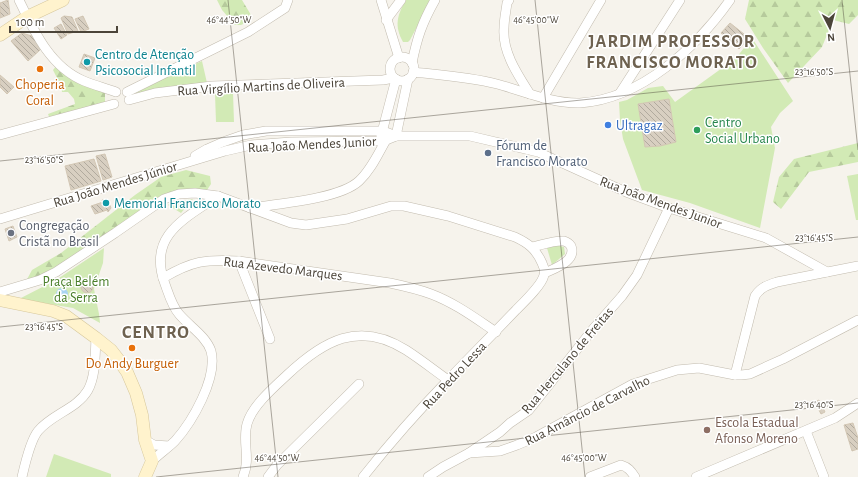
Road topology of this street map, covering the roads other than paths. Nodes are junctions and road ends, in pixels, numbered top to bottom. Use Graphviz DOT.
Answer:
graph roads {
  1 [pos="19,0"];
  2 [pos="63,0"];
  3 [pos="288,0"];
  4 [pos="381,0"];
  5 [pos="401,0"];
  6 [pos="435,0"];
  7 [pos="509,0"];
  8 [pos="602,0"];
  9 [pos="680,0"];
  10 [pos="730,0"];
  11 [pos="27,17"];
  12 [pos="386,20"];
  13 [pos="0,35"];
  14 [pos="399,58"];
  15 [pos="411,71"];
  16 [pos="395,78"];
  17 [pos="116,92"];
  18 [pos="530,94"];
  19 [pos="620,94"];
  20 [pos="128,96"];
  21 [pos="543,98"];
  22 [pos="114,104"];
  23 [pos="383,131"];
  24 [pos="0,134"];
  25 [pos="396,136"];
  26 [pos="382,140"];
  27 [pos="184,163"];
  28 [pos="218,196"];
  29 [pos="249,208"];
  30 [pos="669,208"];
  31 [pos="0,219"];
  32 [pos="532,247"];
  33 [pos="239,261"];
  34 [pos="858,266"];
  35 [pos="828,272"];
  36 [pos="545,273"];
  37 [pos="163,278"];
  38 [pos="0,292"];
  39 [pos="0,300"];
  40 [pos="858,320"];
  41 [pos="496,332"];
  42 [pos="96,338"];
  43 [pos="270,339"];
  44 [pos="735,375"];
  45 [pos="448,380"];
  46 [pos="359,384"];
  47 [pos="858,403"];
  48 [pos="806,431"];
  49 [pos="145,440"];
  50 [pos="169,446"];
  51 [pos="469,453"];
  52 [pos="152,461"];
  53 [pos="700,476"];
  54 [pos="22,477"];
  55 [pos="145,477"];
  56 [pos="243,477"];
  57 [pos="268,477"];
  58 [pos="363,477"];
  59 [pos="428,477"];
  60 [pos="590,477"];
  61 [pos="635,477"];
  62 [pos="824,477"];
  1 -- 11 [label="street"];
  2 -- 11 [label="main road"];
  3 -- 20 [label="street"];
  4 -- 12 [label="street"];
  5 -- 12 [label="street"];
  6 -- 15 [label="street"];
  7 -- 18 [label="street"];
  8 -- 21 [label="street"];
  9 -- 19 [label="street"];
  10 -- 19 [label="street"];
  11 -- 13 [label="main road"];
  11 -- 17 [label="street"];
  12 -- 14 [label="street"];
  14 -- 15 [label="street"];
  14 -- 16 [label="street"];
  15 -- 16 [label="street"];
  15 -- 18 [label="street"];
  15 -- 25 [label="street"];
  16 -- 20 [label="street, Rua Virgílio Martins de Oliveira"];
  16 -- 23 [label="street"];
  17 -- 20 [label="street"];
  17 -- 22 [label="street"];
  18 -- 21 [label="street"];
  19 -- 21 [label="street"];
  20 -- 22 [label="street"];
  22 -- 24 [label="street"];
  23 -- 25 [label="street, Rua João Mendes Junior"];
  23 -- 26 [label="street"];
  23 -- 27 [label="street, Rua João Mendes Junior"];
  25 -- 26 [label="street, Rua João Mendes Junior"];
  25 -- 30 [label="street, Rua João Mendes Junior"];
  26 -- 27 [label="street, Rua João Mendes Junior"];
  26 -- 29 [label="street"];
  27 -- 31 [label="street, Rua João Mendes Júnior"];
  28 -- 29 [label="street"];
  28 -- 37 [label="street"];
  28 -- 38 [label="street"];
  29 -- 32 [label="street"];
  30 -- 35 [label="street, Rua João Mendes Junior"];
  30 -- 51 [label="street, Rua Herculano de Freitas"];
  32 -- 36 [label="street"];
  32 -- 36 [label="street"];
  33 -- 37 [label="street, Rua Azevedo Marques"];
  33 -- 41 [label="street, Rua Azevedo Marques"];
  33 -- 43 [label="street"];
  34 -- 35 [label="street"];
  35 -- 44 [label="street"];
  36 -- 41 [label="street, Rua Pedro Lessa"];
  37 -- 50 [label="street"];
  39 -- 42 [label="main road"];
  40 -- 44 [label="street, Rua Amâncio de Carvalho"];
  41 -- 45 [label="street, Rua Pedro Lessa"];
  42 -- 49 [label="main road"];
  42 -- 54 [label="street"];
  44 -- 51 [label="street, Rua Amâncio de Carvalho"];
  45 -- 56 [label="street"];
  45 -- 58 [label="street, Rua Pedro Lessa"];
  46 -- 57 [label="street"];
  47 -- 48 [label="street"];
  48 -- 53 [label="street"];
  48 -- 62 [label="street"];
  49 -- 50 [label="street"];
  49 -- 52 [label="main road"];
  50 -- 52 [label="street"];
  51 -- 59 [label="street, Rua Herculano de Freitas"];
  52 -- 55 [label="main road"];
  60 -- 61 [label="street"];
}
